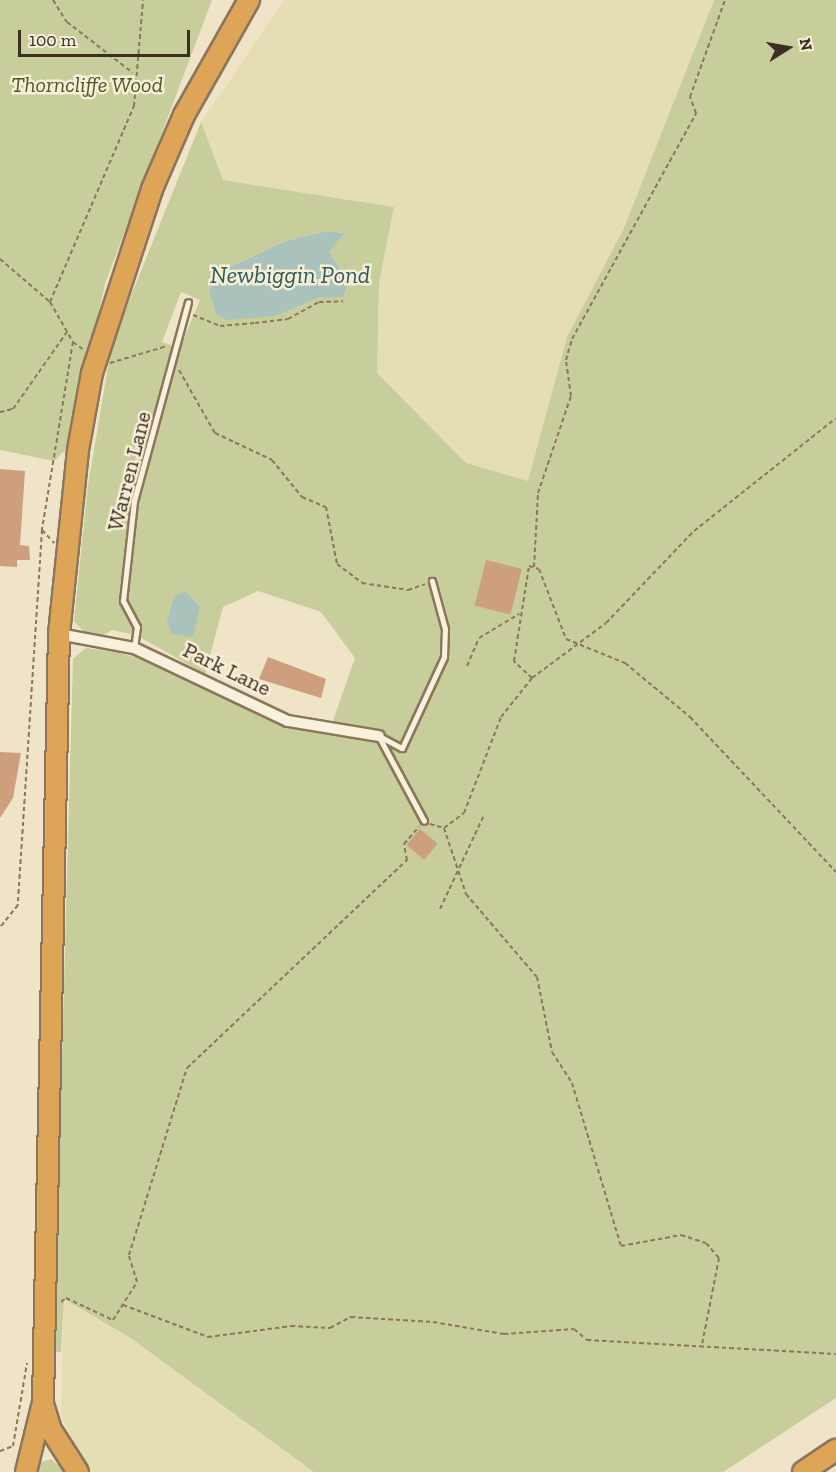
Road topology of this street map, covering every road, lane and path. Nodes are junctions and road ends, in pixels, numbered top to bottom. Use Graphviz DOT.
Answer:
graph roads {
  1 [pos="53,0"];
  2 [pos="143,0"];
  3 [pos="249,0"];
  4 [pos="725,0"];
  5 [pos="133,73"];
  6 [pos="0,259"];
  7 [pos="342,301"];
  8 [pos="50,302"];
  9 [pos="188,302"];
  10 [pos="185,311"];
  11 [pos="67,332"];
  12 [pos="178,341"];
  13 [pos="73,342"];
  14 [pos="173,359"];
  15 [pos="96,360"];
  16 [pos="0,412"];
  17 [pos="836,418"];
  18 [pos="534,567"];
  19 [pos="432,581"];
  20 [pos="519,614"];
  21 [pos="59,634"];
  22 [pos="578,639"];
  23 [pos="134,648"];
  24 [pos="467,666"];
  25 [pos="532,678"];
  26 [pos="379,736"];
  27 [pos="483,817"];
  28 [pos="424,821"];
  29 [pos="444,828"];
  30 [pos="457,870"];
  31 [pos="836,872"];
  32 [pos="440,909"];
  33 [pos="0,927"];
  34 [pos="123,1305"];
  35 [pos="60,1313"];
  36 [pos="702,1345"];
  37 [pos="836,1354"];
  38 [pos="44,1359"];
  39 [pos="43,1402"];
  40 [pos="836,1450"];
  41 [pos="0,1451"];
  42 [pos="64,1451"];
  43 [pos="28,1466"];
  44 [pos="78,1472"];
  45 [pos="803,1472"];
  1 -- 5 [label="path"];
  2 -- 5 [label="path"];
  3 -- 15 [label="highway"];
  4 -- 18 [label="path"];
  5 -- 8 [label="path"];
  6 -- 8 [label="path"];
  7 -- 10 [label="path"];
  8 -- 11 [label="path"];
  9 -- 10 [label="lane, Warren Lane"];
  10 -- 12 [label="lane, Warren Lane"];
  11 -- 13 [label="path"];
  11 -- 16 [label="path"];
  12 -- 14 [label="lane, Warren Lane"];
  12 -- 15 [label="path"];
  13 -- 15 [label="path"];
  13 -- 33 [label="path"];
  14 -- 19 [label="path"];
  14 -- 23 [label="lane, Warren Lane"];
  15 -- 21 [label="highway"];
  17 -- 22 [label="path"];
  18 -- 20 [label="path"];
  18 -- 22 [label="path"];
  19 -- 26 [label="lane"];
  20 -- 24 [label="path"];
  20 -- 25 [label="path"];
  21 -- 23 [label="street, Park Lane"];
  21 -- 38 [label="highway"];
  22 -- 25 [label="path"];
  22 -- 31 [label="path"];
  23 -- 26 [label="street, Park Lane"];
  25 -- 29 [label="path"];
  26 -- 28 [label="lane"];
  27 -- 30 [label="path"];
  28 -- 29 [label="path"];
  28 -- 34 [label="path"];
  29 -- 30 [label="path"];
  30 -- 32 [label="path"];
  30 -- 36 [label="path"];
  34 -- 35 [label="path"];
  34 -- 36 [label="path"];
  36 -- 37 [label="path"];
  38 -- 39 [label="highway"];
  38 -- 41 [label="path"];
  39 -- 42 [label="highway"];
  39 -- 43 [label="highway"];
  40 -- 45 [label="highway"];
  42 -- 43 [label="highway"];
  42 -- 44 [label="highway"];
}
